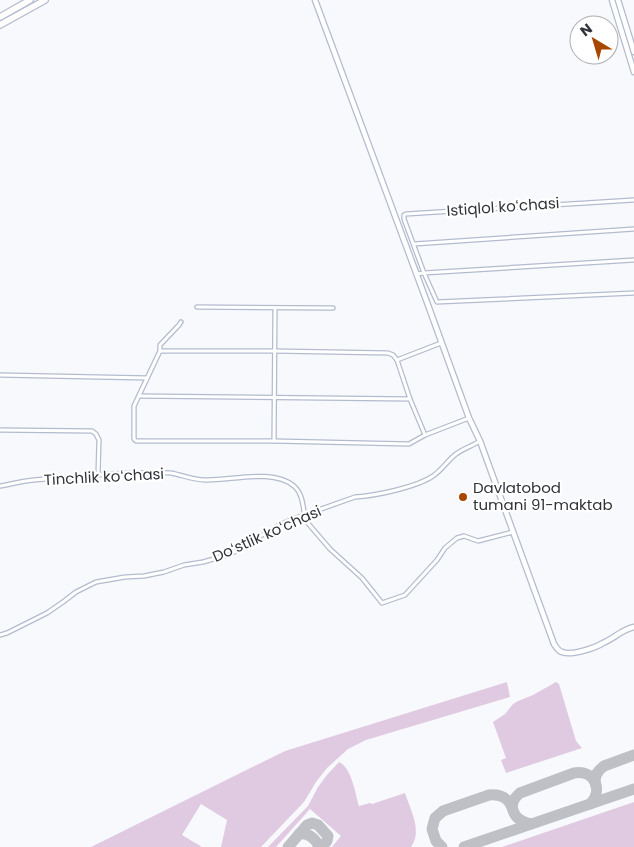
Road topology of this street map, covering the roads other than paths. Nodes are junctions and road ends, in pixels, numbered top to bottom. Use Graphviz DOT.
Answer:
graph roads {
  1 [pos="30,0"];
  2 [pos="45,0"];
  3 [pos="315,0"];
  4 [pos="612,0"];
  5 [pos="618,0"];
  6 [pos="0,17"];
  7 [pos="0,25"];
  8 [pos="634,52"];
  9 [pos="634,72"];
  10 [pos="634,200"];
  11 [pos="634,228"];
  12 [pos="414,244"];
  13 [pos="634,260"];
  14 [pos="424,273"];
  15 [pos="417,274"];
  16 [pos="634,293"];
  17 [pos="197,307"];
  18 [pos="275,308"];
  19 [pos="333,308"];
  20 [pos="181,322"];
  21 [pos="441,344"];
  22 [pos="160,351"];
  23 [pos="274,351"];
  24 [pos="397,360"];
  25 [pos="0,375"];
  26 [pos="147,378"];
  27 [pos="139,396"];
  28 [pos="274,397"];
  29 [pos="410,399"];
  30 [pos="469,418"];
  31 [pos="0,430"];
  32 [pos="425,435"];
  33 [pos="274,441"];
  34 [pos="480,441"];
  35 [pos="98,474"];
  36 [pos="0,486"];
  37 [pos="304,515"];
  38 [pos="512,532"];
  39 [pos="634,627"];
  40 [pos="0,635"];
  1 -- 6 [label="highway"];
  2 -- 7 [label="highway"];
  3 -- 15 [label="street"];
  4 -- 9 [label="street"];
  5 -- 8 [label="street"];
  10 -- 12 [label="street, Istiqlol koʻchasi"];
  11 -- 12 [label="street, Istiqlol koʻchasi"];
  12 -- 14 [label="street, Istiqlol koʻchasi"];
  13 -- 14 [label="street"];
  14 -- 15 [label="street"];
  14 -- 16 [label="street, Istiqlol koʻchasi"];
  15 -- 21 [label="street"];
  17 -- 18 [label="street"];
  18 -- 19 [label="street"];
  18 -- 23 [label="street"];
  20 -- 22 [label="street"];
  21 -- 24 [label="street"];
  21 -- 30 [label="street"];
  22 -- 23 [label="street"];
  22 -- 26 [label="street"];
  23 -- 24 [label="street"];
  23 -- 28 [label="street"];
  24 -- 29 [label="street"];
  25 -- 26 [label="street"];
  26 -- 27 [label="street"];
  27 -- 28 [label="street"];
  27 -- 33 [label="street"];
  28 -- 29 [label="street"];
  28 -- 33 [label="street"];
  29 -- 32 [label="street"];
  30 -- 32 [label="street"];
  30 -- 34 [label="street"];
  31 -- 35 [label="street"];
  32 -- 33 [label="street"];
  34 -- 37 [label="street, Doʻstlik koʻchasi"];
  34 -- 38 [label="street"];
  35 -- 36 [label="street, Tinchlik koʻchasi"];
  35 -- 37 [label="street, Tinchlik koʻchasi"];
  37 -- 38 [label="street"];
  37 -- 40 [label="street, Doʻstlik koʻchasi"];
  38 -- 39 [label="street"];
}
